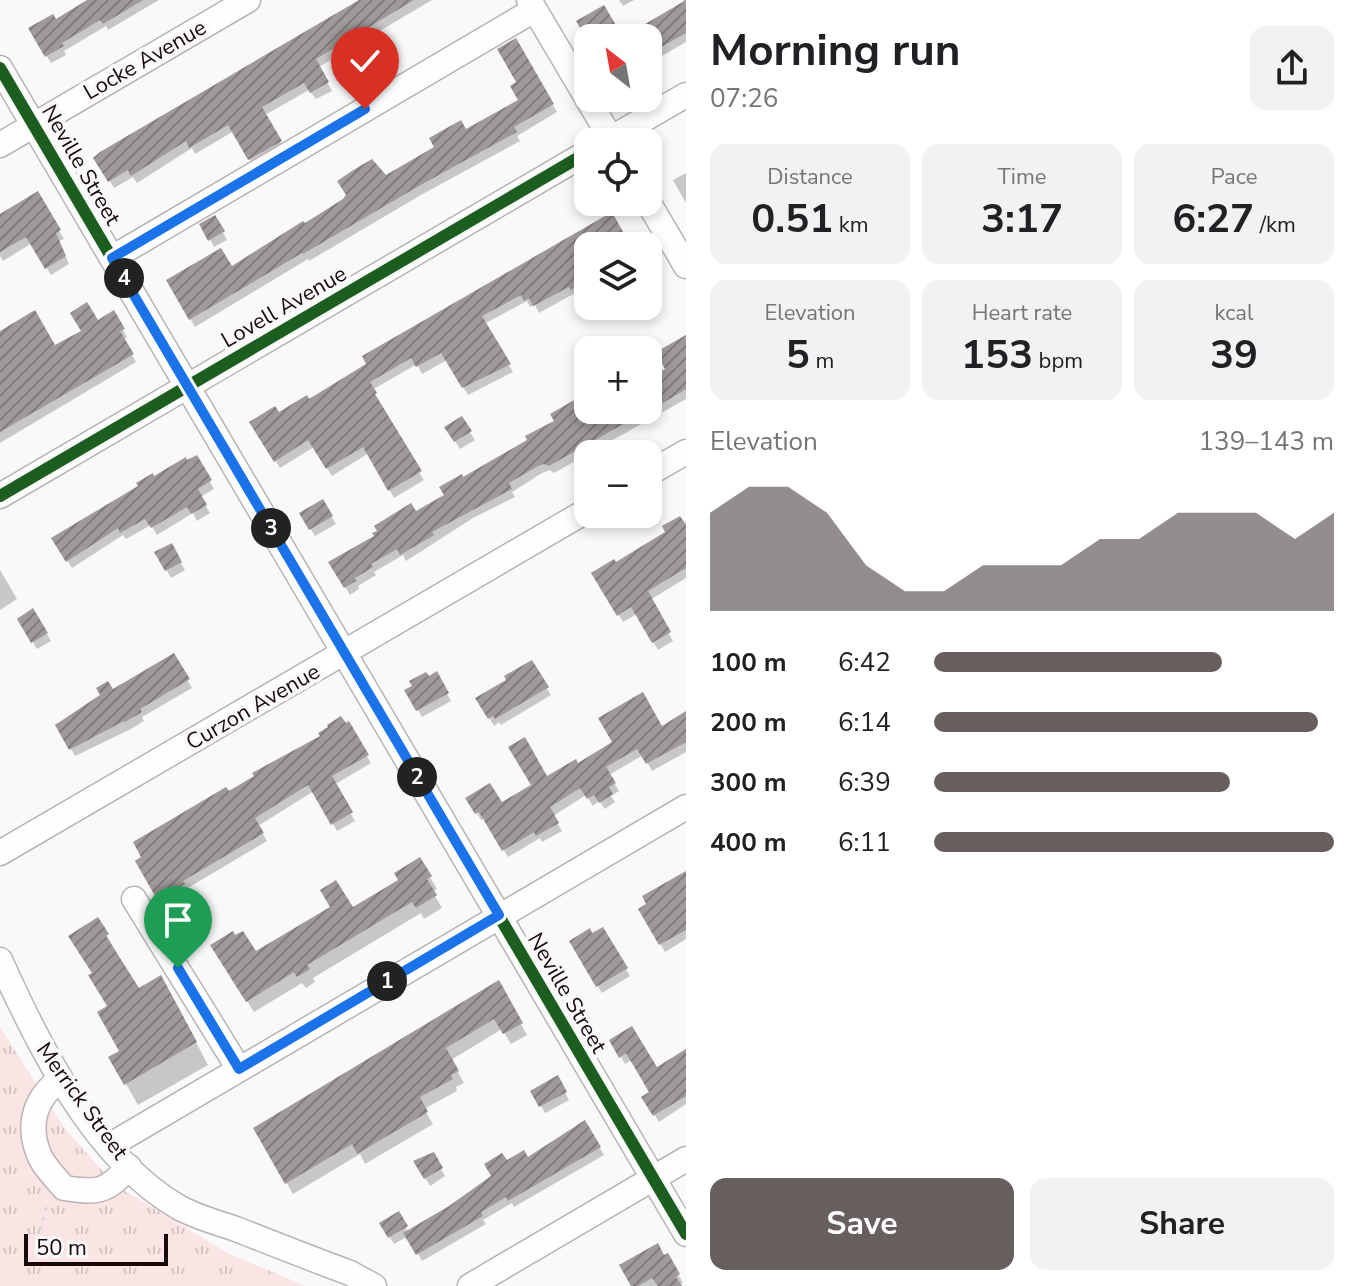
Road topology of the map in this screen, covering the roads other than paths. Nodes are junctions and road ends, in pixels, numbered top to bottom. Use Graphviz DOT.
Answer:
graph roads {
  1 [pos="248,0"];
  2 [pos="532,5"];
  3 [pos="0,68"];
  4 [pos="686,95"];
  5 [pos="34,125"];
  6 [pos="603,128"];
  7 [pos="631,128"];
  8 [pos="0,145"];
  9 [pos="574,160"];
  10 [pos="656,216"];
  11 [pos="112,258"];
  12 [pos="686,266"];
  13 [pos="187,386"];
  14 [pos="686,452"];
  15 [pos="662,466"];
  16 [pos="0,496"];
  17 [pos="574,518"];
  18 [pos="345,654"];
  19 [pos="686,807"];
  20 [pos="0,853"];
  21 [pos="134,899"];
  22 [pos="499,915"];
  23 [pos="0,960"];
  24 [pos="239,1069"];
  25 [pos="60,1079"];
  26 [pos="109,1146"];
  27 [pos="686,1159"];
  28 [pos="129,1167"];
  29 [pos="653,1178"];
  30 [pos="686,1234"];
  31 [pos="374,1286"];
  32 [pos="470,1286"];
  1 -- 5 [label="street, Locke Avenue"];
  2 -- 6 [label="street"];
  2 -- 11 [label="street"];
  3 -- 5 [label="street, Neville Street"];
  4 -- 7 [label="street"];
  5 -- 8 [label="street, Locke Avenue"];
  5 -- 11 [label="street, Neville Street"];
  9 -- 13 [label="street, Lovell Avenue"];
  10 -- 12 [label="street"];
  11 -- 13 [label="street, Neville Street"];
  13 -- 16 [label="street, Lovell Avenue"];
  13 -- 18 [label="street, Neville Street"];
  14 -- 15 [label="street"];
  17 -- 18 [label="street, Curzon Avenue"];
  18 -- 20 [label="street, Curzon Avenue"];
  18 -- 22 [label="street, Neville Street"];
  19 -- 22 [label="street"];
  21 -- 24 [label="street"];
  22 -- 24 [label="street"];
  22 -- 29 [label="street, Neville Street"];
  23 -- 25 [label="street, Merrick Street"];
  24 -- 26 [label="street"];
  25 -- 26 [label="street, Merrick Street"];
  25 -- 28 [label="street"];
  26 -- 28 [label="street, Merrick Street"];
  27 -- 29 [label="street"];
  28 -- 31 [label="street, Merrick Street"];
  29 -- 30 [label="street, Neville Street"];
  29 -- 32 [label="street"];
}
